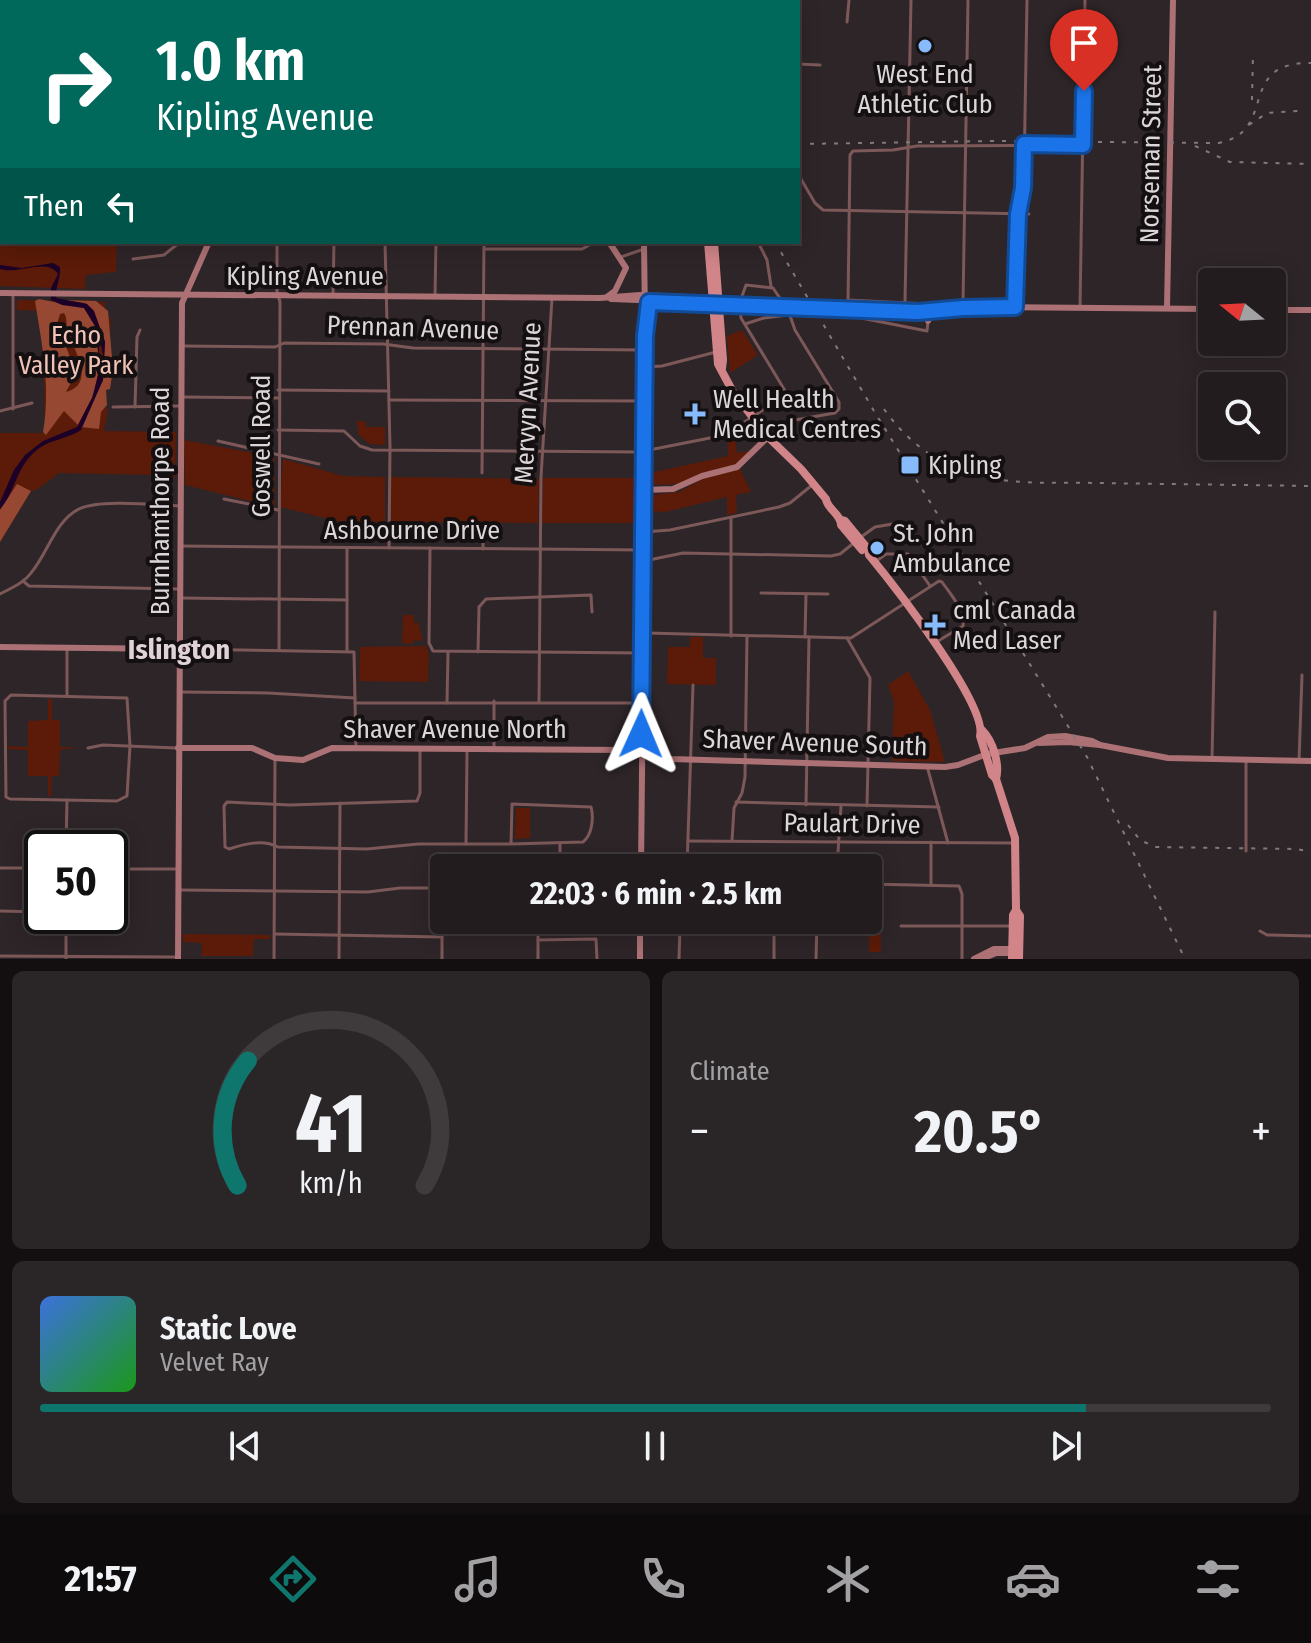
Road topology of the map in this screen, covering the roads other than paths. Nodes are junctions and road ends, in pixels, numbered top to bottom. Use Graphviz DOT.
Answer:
graph roads {
  1 [pos="849,0"];
  2 [pos="911,0"];
  3 [pos="968,0"];
  4 [pos="1027,0"];
  5 [pos="1085,0"];
  6 [pos="1173,0"];
  7 [pos="847,22"];
  8 [pos="800,64"];
  9 [pos="820,65"];
  10 [pos="1024,144"];
  11 [pos="967,145"];
  12 [pos="1083,145"];
  13 [pos="908,148"];
  14 [pos="800,177"];
  15 [pos="849,211"];
  16 [pos="907,212"];
  17 [pos="964,213"];
  18 [pos="1018,214"];
  19 [pos="1029,214"];
  20 [pos="178,244"];
  21 [pos="207,244"];
  22 [pos="277,244"];
  23 [pos="334,244"];
  24 [pos="385,244"];
  25 [pos="436,244"];
  26 [pos="484,244"];
  27 [pos="591,244"];
  28 [pos="611,244"];
  29 [pos="646,244"];
  30 [pos="711,244"];
  31 [pos="759,244"];
  32 [pos="484,249"];
  33 [pos="621,257"];
  34 [pos="133,259"];
  35 [pos="771,286"];
  36 [pos="0,293"];
  37 [pos="13,293"];
  38 [pos="184,295"];
  39 [pos="279,296"];
  40 [pos="333,296"];
  41 [pos="387,296"];
  42 [pos="435,297"];
  43 [pos="484,297"];
  44 [pos="552,298"];
  45 [pos="600,298"];
  46 [pos="647,298"];
  47 [pos="716,300"];
  48 [pos="848,300"];
  49 [pos="905,301"];
  50 [pos="740,302"];
  51 [pos="963,305"];
  52 [pos="864,307"];
  53 [pos="933,307"];
  54 [pos="1015,307"];
  55 [pos="1080,307"];
  56 [pos="1167,308"];
  57 [pos="1198,309"];
  58 [pos="1286,310"];
  59 [pos="1311,310"];
  60 [pos="918,312"];
  61 [pos="788,315"];
  62 [pos="928,321"];
  63 [pos="745,324"];
  64 [pos="140,330"];
  65 [pos="388,344"];
  66 [pos="279,345"];
  67 [pos="180,346"];
  68 [pos="483,349"];
  69 [pos="549,349"];
  70 [pos="645,350"];
  71 [pos="716,352"];
  72 [pos="645,367"];
  73 [pos="722,368"];
  74 [pos="278,390"];
  75 [pos="389,391"];
  76 [pos="180,397"];
  77 [pos="278,398"];
  78 [pos="483,399"];
  79 [pos="389,400"];
  80 [pos="546,400"];
  81 [pos="645,401"];
  82 [pos="32,403"];
  83 [pos="180,406"];
  84 [pos="113,407"];
  85 [pos="135,407"];
  86 [pos="13,409"];
  87 [pos="0,411"];
  88 [pos="755,417"];
  89 [pos="278,430"];
  90 [pos="770,435"];
  91 [pos="218,441"];
  92 [pos="390,450"];
  93 [pos="482,450"];
  94 [pos="543,451"];
  95 [pos="645,451"];
  96 [pos="278,456"];
  97 [pos="319,464"];
  98 [pos="482,473"];
  99 [pos="812,486"];
  100 [pos="644,490"];
  101 [pos="224,499"];
  102 [pos="179,506"];
  103 [pos="278,510"];
  104 [pos="731,518"];
  105 [pos="898,523"];
  106 [pos="483,527"];
  107 [pos="644,532"];
  108 [pos="857,540"];
  109 [pos="179,546"];
  110 [pos="279,548"];
  111 [pos="347,548"];
  112 [pos="389,548"];
  113 [pos="430,548"];
  114 [pos="483,549"];
  115 [pos="540,550"];
  116 [pos="644,550"];
  117 [pos="731,555"];
  118 [pos="872,559"];
  119 [pos="644,561"];
  120 [pos="23,581"];
  121 [pos="930,586"];
  122 [pos="179,589"];
  123 [pos="761,593"];
  124 [pos="0,594"];
  125 [pos="806,594"];
  126 [pos="828,594"];
  127 [pos="540,597"];
  128 [pos="179,598"];
  129 [pos="278,599"];
  130 [pos="347,600"];
  131 [pos="905,602"];
  132 [pos="592,612"];
  133 [pos="1215,612"];
  134 [pos="642,633"];
  135 [pos="731,636"];
  136 [pos="747,636"];
  137 [pos="807,637"];
  138 [pos="847,638"];
  139 [pos="934,643"];
  140 [pos="0,647"];
  141 [pos="67,649"];
  142 [pos="180,649"];
  143 [pos="279,650"];
  144 [pos="347,651"];
  145 [pos="448,652"];
  146 [pos="478,652"];
  147 [pos="540,653"];
  148 [pos="642,653"];
  149 [pos="1302,675"];
  150 [pos="693,685"];
  151 [pos="179,692"];
  152 [pos="67,696"];
  153 [pos="355,701"];
  154 [pos="494,701"];
  155 [pos="539,702"];
  156 [pos="447,703"];
  157 [pos="642,703"];
  158 [pos="2,744"];
  159 [pos="130,746"];
  160 [pos="88,748"];
  161 [pos="178,748"];
  162 [pos="356,749"];
  163 [pos="494,749"];
  164 [pos="420,750"];
  165 [pos="467,750"];
  166 [pos="990,753"];
  167 [pos="641,754"];
  168 [pos="275,758"];
  169 [pos="1212,759"];
  170 [pos="691,760"];
  171 [pos="745,761"];
  172 [pos="1246,761"];
  173 [pos="1299,761"];
  174 [pos="1311,761"];
  175 [pos="807,763"];
  176 [pos="868,765"];
  177 [pos="927,766"];
  178 [pos="67,800"];
  179 [pos="736,802"];
  180 [pos="340,803"];
  181 [pos="274,805"];
  182 [pos="806,805"];
  183 [pos="841,806"];
  184 [pos="867,806"];
  185 [pos="939,807"];
  186 [pos="66,830"];
  187 [pos="688,841"];
  188 [pos="732,841"];
  189 [pos="839,841"];
  190 [pos="931,842"];
  191 [pos="560,843"];
  192 [pos="948,843"];
  193 [pos="1015,843"];
  194 [pos="466,844"];
  195 [pos="511,844"];
  196 [pos="275,846"];
  197 [pos="339,849"];
  198 [pos="1246,851"];
  199 [pos="560,854"];
  200 [pos="641,854"];
  201 [pos="688,854"];
  202 [pos="838,854"];
  203 [pos="0,868"];
  204 [pos="24,868"];
  205 [pos="128,869"];
  206 [pos="177,869"];
  207 [pos="882,884"];
  208 [pos="931,884"];
  209 [pos="430,889"];
  210 [pos="178,890"];
  211 [pos="274,891"];
  212 [pos="339,892"];
  213 [pos="1016,910"];
  214 [pos="0,911"];
  215 [pos="24,912"];
  216 [pos="963,925"];
  217 [pos="901,926"];
  218 [pos="1013,926"];
  219 [pos="1260,931"];
  220 [pos="66,934"];
  221 [pos="275,934"];
  222 [pos="339,934"];
  223 [pos="442,934"];
  224 [pos="538,934"];
  225 [pos="640,934"];
  226 [pos="680,934"];
  227 [pos="774,934"];
  228 [pos="817,934"];
  229 [pos="1311,936"];
  230 [pos="442,937"];
  231 [pos="538,940"];
  232 [pos="1015,954"];
  233 [pos="0,956"];
  234 [pos="66,958"];
  235 [pos="178,958"];
  236 [pos="274,959"];
  237 [pos="339,959"];
  238 [pos="442,959"];
  239 [pos="538,959"];
  240 [pos="597,959"];
  241 [pos="640,959"];
  242 [pos="679,959"];
  243 [pos="774,959"];
  244 [pos="816,959"];
  245 [pos="962,959"];
  246 [pos="974,959"];
  247 [pos="982,959"];
  1 -- 7 [label="street"];
  2 -- 13 [label="street"];
  3 -- 11 [label="street"];
  4 -- 10 [label="street"];
  5 -- 12 [label="street"];
  6 -- 56 [label="main road, Norseman Street"];
  8 -- 9 [label="street"];
  10 -- 11 [label="street"];
  10 -- 12 [label="street"];
  10 -- 18 [label="street"];
  11 -- 13 [label="street"];
  11 -- 17 [label="street"];
  12 -- 55 [label="street"];
  13 -- 15 [label="street"];
  13 -- 16 [label="street"];
  14 -- 15 [label="street"];
  15 -- 16 [label="street"];
  15 -- 48 [label="street"];
  16 -- 17 [label="street"];
  16 -- 49 [label="street"];
  17 -- 18 [label="street"];
  17 -- 51 [label="street"];
  18 -- 19 [label="street"];
  18 -- 54 [label="street"];
  20 -- 34 [label="street"];
  21 -- 38 [label="main road, Burnhamthorpe Road"];
  22 -- 39 [label="street, Goswell Road"];
  23 -- 40 [label="street"];
  24 -- 41 [label="street"];
  25 -- 42 [label="street"];
  26 -- 32 [label="street"];
  27 -- 32 [label="street"];
  28 -- 33 [label="main road"];
  29 -- 33 [label="street"];
  29 -- 46 [label="main road"];
  30 -- 47 [label="main road"];
  31 -- 35 [label="street"];
  32 -- 43 [label="street"];
  33 -- 45 [label="main road"];
  35 -- 50 [label="street"];
  35 -- 61 [label="street"];
  36 -- 37 [label="main road, Kipling Avenue"];
  37 -- 38 [label="main road, Kipling Avenue"];
  37 -- 86 [label="street"];
  38 -- 39 [label="main road, Kipling Avenue"];
  38 -- 67 [label="main road, Burnhamthorpe Road"];
  39 -- 40 [label="main road, Kipling Avenue"];
  39 -- 66 [label="street, Goswell Road"];
  40 -- 41 [label="main road, Kipling Avenue"];
  41 -- 42 [label="main road, Kipling Avenue"];
  41 -- 65 [label="street"];
  42 -- 43 [label="main road, Kipling Avenue"];
  43 -- 44 [label="main road, Kipling Avenue"];
  43 -- 68 [label="street"];
  44 -- 45 [label="main road, Kipling Avenue"];
  44 -- 69 [label="street, Mervyn Avenue"];
  45 -- 46 [label="main road, Kipling Avenue"];
  46 -- 47 [label="main road, Kipling Avenue"];
  46 -- 70 [label="main road"];
  47 -- 50 [label="main road, Kipling Avenue"];
  47 -- 71 [label="main road"];
  47 -- 73 [label="main road"];
  48 -- 49 [label="street, Kipling Avenue"];
  48 -- 62 [label="street"];
  49 -- 53 [label="street, Kipling Avenue"];
  50 -- 52 [label="main road, Kipling Avenue, bridge"];
  50 -- 63 [label="street"];
  51 -- 53 [label="main road, Kipling Avenue"];
  51 -- 54 [label="main road, Kipling Avenue"];
  52 -- 53 [label="main road, Kipling Avenue"];
  52 -- 60 [label="main road, Kipling Avenue"];
  53 -- 60 [label="main road, Kipling Avenue"];
  53 -- 62 [label="main road"];
  54 -- 55 [label="main road, Kipling Avenue"];
  55 -- 56 [label="main road, Kipling Avenue"];
  56 -- 57 [label="main road, Kipling Avenue"];
  58 -- 59 [label="main road"];
  60 -- 62 [label="main road"];
  61 -- 63 [label="street"];
  61 -- 90 [label="street"];
  63 -- 88 [label="street"];
  64 -- 85 [label="street"];
  65 -- 66 [label="street, Prennan Avenue"];
  65 -- 68 [label="street, Prennan Avenue"];
  65 -- 75 [label="street"];
  66 -- 67 [label="street, Prennan Avenue"];
  66 -- 74 [label="street, Goswell Road"];
  67 -- 76 [label="main road, Burnhamthorpe Road"];
  68 -- 69 [label="street, Prennan Avenue"];
  68 -- 78 [label="street"];
  69 -- 70 [label="street, Prennan Avenue"];
  69 -- 80 [label="street, Mervyn Avenue"];
  70 -- 72 [label="main road"];
  71 -- 72 [label="street"];
  71 -- 73 [label="main road"];
  72 -- 81 [label="main road"];
  73 -- 88 [label="main road"];
  74 -- 75 [label="street"];
  74 -- 77 [label="street, Goswell Road"];
  75 -- 79 [label="street"];
  76 -- 77 [label="street"];
  76 -- 83 [label="main road, Burnhamthorpe Road"];
  77 -- 89 [label="street, Goswell Road"];
  78 -- 79 [label="street"];
  78 -- 80 [label="street"];
  78 -- 93 [label="street"];
  79 -- 92 [label="street"];
  80 -- 81 [label="street"];
  80 -- 94 [label="street, Mervyn Avenue"];
  81 -- 95 [label="main road"];
  82 -- 86 [label="street"];
  83 -- 85 [label="street"];
  83 -- 102 [label="main road, Burnhamthorpe Road"];
  84 -- 85 [label="street"];
  86 -- 87 [label="street"];
  88 -- 90 [label="main road"];
  88 -- 95 [label="street"];
  89 -- 92 [label="street"];
  89 -- 96 [label="street, Goswell Road"];
  90 -- 99 [label="main road"];
  90 -- 100 [label="main road"];
  91 -- 96 [label="street"];
  92 -- 93 [label="street"];
  92 -- 112 [label="street"];
  93 -- 94 [label="street"];
  93 -- 98 [label="street"];
  94 -- 95 [label="street"];
  94 -- 115 [label="street, Mervyn Avenue"];
  95 -- 100 [label="main road"];
  96 -- 97 [label="street"];
  96 -- 103 [label="street, Goswell Road"];
  99 -- 104 [label="street"];
  99 -- 108 [label="main road"];
  100 -- 107 [label="main road"];
  101 -- 103 [label="street"];
  102 -- 109 [label="main road, Burnhamthorpe Road"];
  102 -- 120 [label="street"];
  103 -- 110 [label="street, Goswell Road"];
  104 -- 107 [label="street"];
  104 -- 117 [label="street"];
  105 -- 108 [label="street"];
  106 -- 114 [label="street"];
  107 -- 116 [label="main road"];
  108 -- 117 [label="street"];
  108 -- 118 [label="main road"];
  109 -- 110 [label="street, Ashbourne Drive"];
  109 -- 122 [label="main road, Burnhamthorpe Road"];
  110 -- 111 [label="street, Ashbourne Drive"];
  110 -- 129 [label="street, Goswell Road"];
  111 -- 112 [label="street, Ashbourne Drive"];
  111 -- 130 [label="street"];
  112 -- 113 [label="street, Ashbourne Drive"];
  113 -- 114 [label="street, Ashbourne Drive"];
  113 -- 145 [label="street"];
  114 -- 115 [label="street, Ashbourne Drive"];
  115 -- 116 [label="street, Ashbourne Drive"];
  115 -- 127 [label="street, Mervyn Avenue"];
  116 -- 119 [label="main road"];
  117 -- 119 [label="street"];
  117 -- 135 [label="street"];
  118 -- 121 [label="street"];
  118 -- 131 [label="main road"];
  119 -- 134 [label="main road"];
  120 -- 122 [label="street"];
  120 -- 124 [label="street"];
  121 -- 131 [label="street"];
  121 -- 139 [label="street"];
  122 -- 128 [label="main road, Burnhamthorpe Road"];
  123 -- 125 [label="street"];
  125 -- 126 [label="street"];
  125 -- 137 [label="street"];
  127 -- 132 [label="street"];
  127 -- 146 [label="street"];
  127 -- 147 [label="street, Mervyn Avenue"];
  128 -- 129 [label="street"];
  128 -- 142 [label="main road, Burnhamthorpe Road"];
  129 -- 130 [label="street"];
  129 -- 143 [label="street, Goswell Road"];
  130 -- 144 [label="street"];
  131 -- 138 [label="street"];
  131 -- 139 [label="main road"];
  133 -- 169 [label="street"];
  134 -- 135 [label="street"];
  134 -- 148 [label="main road"];
  135 -- 136 [label="street"];
  136 -- 137 [label="street"];
  136 -- 171 [label="street"];
  137 -- 138 [label="street"];
  137 -- 175 [label="street"];
  138 -- 176 [label="street"];
  139 -- 166 [label="main road"];
  140 -- 141 [label="main road"];
  141 -- 142 [label="main road"];
  141 -- 152 [label="street"];
  142 -- 143 [label="street"];
  142 -- 151 [label="main road, Burnhamthorpe Road"];
  143 -- 144 [label="street"];
  144 -- 153 [label="street"];
  145 -- 146 [label="street"];
  145 -- 156 [label="street"];
  146 -- 147 [label="street"];
  147 -- 148 [label="street"];
  147 -- 155 [label="street, Mervyn Avenue"];
  148 -- 157 [label="main road"];
  149 -- 173 [label="street"];
  150 -- 170 [label="street"];
  151 -- 153 [label="street"];
  151 -- 161 [label="main road, Burnhamthorpe Road"];
  152 -- 158 [label="street"];
  152 -- 159 [label="street"];
  153 -- 156 [label="street"];
  153 -- 162 [label="street"];
  154 -- 155 [label="street"];
  154 -- 156 [label="street"];
  154 -- 163 [label="street"];
  155 -- 157 [label="street"];
  157 -- 167 [label="main road"];
  158 -- 178 [label="street"];
  159 -- 160 [label="street, Shaver Avenue North"];
  159 -- 161 [label="street, Shaver Avenue North"];
  159 -- 178 [label="street"];
  161 -- 168 [label="main road, Shaver Avenue North"];
  161 -- 206 [label="main road, Burnhamthorpe Road"];
  162 -- 164 [label="main road, Shaver Avenue North"];
  162 -- 168 [label="main road, Shaver Avenue North"];
  163 -- 165 [label="main road, Shaver Avenue North"];
  163 -- 167 [label="main road, Shaver Avenue North"];
  164 -- 165 [label="main road, Shaver Avenue North"];
  164 -- 180 [label="street"];
  165 -- 194 [label="street"];
  166 -- 169 [label="main road, Shaver Avenue South"];
  166 -- 177 [label="main road, Shaver Avenue South"];
  166 -- 193 [label="main road"];
  167 -- 170 [label="main road, Shaver Avenue South"];
  167 -- 200 [label="main road"];
  168 -- 181 [label="street"];
  169 -- 172 [label="main road, Shaver Avenue South"];
  170 -- 171 [label="main road, Shaver Avenue South"];
  170 -- 187 [label="street"];
  171 -- 175 [label="main road, Shaver Avenue South"];
  171 -- 179 [label="street"];
  172 -- 173 [label="main road, Shaver Avenue South"];
  172 -- 198 [label="street"];
  173 -- 174 [label="main road, Shaver Avenue South"];
  175 -- 176 [label="main road, Shaver Avenue South"];
  175 -- 182 [label="street"];
  176 -- 177 [label="main road, Shaver Avenue South"];
  176 -- 184 [label="street"];
  177 -- 185 [label="street"];
  178 -- 186 [label="street"];
  179 -- 182 [label="street"];
  179 -- 188 [label="street"];
  180 -- 181 [label="street"];
  180 -- 197 [label="street"];
  181 -- 196 [label="street"];
  181 -- 196 [label="street"];
  182 -- 183 [label="street"];
  183 -- 184 [label="street"];
  183 -- 189 [label="street"];
  184 -- 185 [label="street"];
  185 -- 192 [label="street"];
  187 -- 188 [label="street, Paulart Drive"];
  187 -- 201 [label="street"];
  188 -- 189 [label="street, Paulart Drive"];
  189 -- 190 [label="street, Paulart Drive"];
  189 -- 202 [label="street"];
  190 -- 192 [label="street, Paulart Drive"];
  190 -- 208 [label="street"];
  191 -- 195 [label="street"];
  191 -- 195 [label="street"];
  191 -- 199 [label="street"];
  192 -- 193 [label="street, Paulart Drive"];
  193 -- 213 [label="main road"];
  194 -- 195 [label="street"];
  194 -- 197 [label="street"];
  196 -- 197 [label="street"];
  196 -- 211 [label="street"];
  197 -- 212 [label="street"];
  203 -- 204 [label="street"];
  205 -- 206 [label="street"];
  206 -- 210 [label="main road, Burnhamthorpe Road"];
  207 -- 208 [label="street"];
  208 -- 216 [label="street"];
  209 -- 212 [label="street"];
  210 -- 211 [label="street"];
  210 -- 235 [label="main road, Burnhamthorpe Road"];
  211 -- 212 [label="street"];
  211 -- 221 [label="street"];
  212 -- 222 [label="street"];
  213 -- 218 [label="main road"];
  213 -- 232 [label="main road"];
  214 -- 215 [label="street"];
  216 -- 217 [label="street"];
  216 -- 218 [label="street"];
  216 -- 245 [label="street"];
  218 -- 232 [label="main road"];
  219 -- 229 [label="street"];
  220 -- 234 [label="street"];
  221 -- 222 [label="street"];
  221 -- 236 [label="street"];
  222 -- 230 [label="street"];
  222 -- 237 [label="street"];
  223 -- 230 [label="street"];
  224 -- 231 [label="street"];
  225 -- 241 [label="main road"];
  226 -- 242 [label="street"];
  227 -- 243 [label="street"];
  228 -- 244 [label="street"];
  230 -- 238 [label="street"];
  231 -- 239 [label="street"];
  231 -- 240 [label="street"];
  232 -- 246 [label="main road"];
  232 -- 247 [label="main road"];
  233 -- 234 [label="street"];
  234 -- 235 [label="street"];
}
